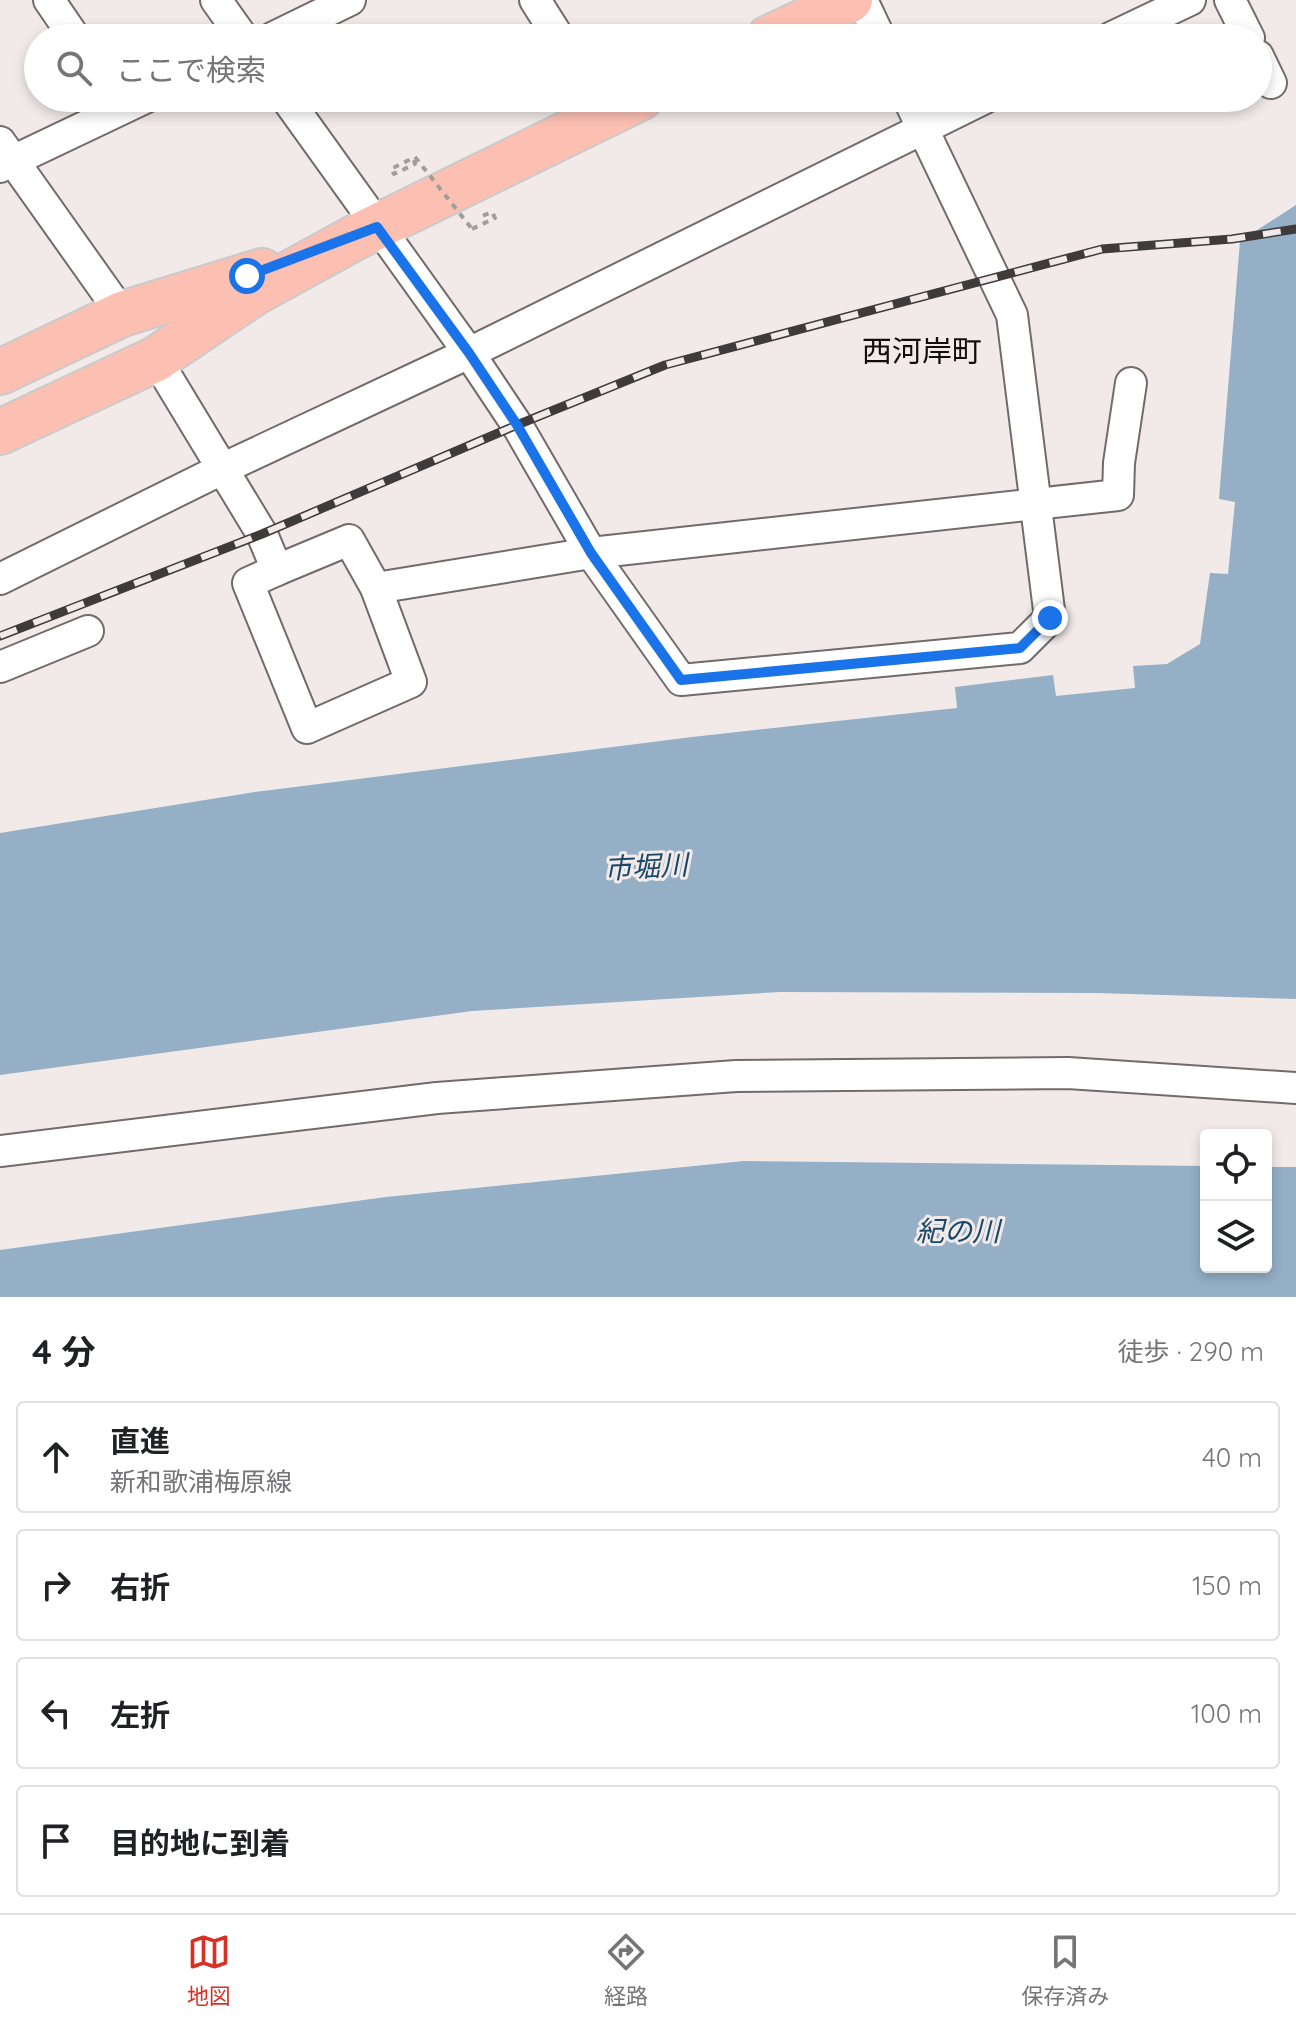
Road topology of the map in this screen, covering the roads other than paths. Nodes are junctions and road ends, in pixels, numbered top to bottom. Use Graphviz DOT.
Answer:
graph roads {
  1 [pos="49,0"];
  2 [pos="216,0"];
  3 [pos="350,0"];
  4 [pos="535,0"];
  5 [pos="850,0"];
  6 [pos="862,0"];
  7 [pos="1190,0"];
  8 [pos="1230,0"];
  9 [pos="65,24"];
  10 [pos="233,24"];
  11 [pos="301,24"];
  12 [pos="550,24"];
  13 [pos="799,24"];
  14 [pos="873,24"];
  15 [pos="1139,24"];
  16 [pos="1242,24"];
  17 [pos="104,112"];
  18 [pos="294,112"];
  19 [pos="597,112"];
  20 [pos="915,112"];
  21 [pos="956,112"];
  22 [pos="922,128"];
  23 [pos="4,157"];
  24 [pos="366,232"];
  25 [pos="122,314"];
  26 [pos="469,353"];
  27 [pos="156,359"];
  28 [pos="0,371"];
  29 [pos="1131,383"];
  30 [pos="0,432"];
  31 [pos="224,468"];
  32 [pos="1036,503"];
  33 [pos="591,553"];
  34 [pos="277,570"];
  35 [pos="0,579"];
  36 [pos="376,588"];
  37 [pos="88,631"];
  38 [pos="0,667"];
  39 [pos="1296,1088"];
  40 [pos="0,1151"];
  1 -- 9 [label="street"];
  2 -- 10 [label="street"];
  3 -- 11 [label="street"];
  4 -- 12 [label="street"];
  5 -- 13 [label="main road"];
  6 -- 14 [label="street"];
  7 -- 15 [label="street"];
  8 -- 16 [label="street"];
  17 -- 23 [label="street"];
  18 -- 24 [label="street"];
  19 -- 24 [label="main road"];
  20 -- 22 [label="street"];
  21 -- 22 [label="street"];
  22 -- 26 [label="street"];
  22 -- 32 [label="street"];
  23 -- 25 [label="street"];
  24 -- 25 [label="main road"];
  24 -- 26 [label="street"];
  24 -- 27 [label="main road"];
  25 -- 28 [label="main road"];
  26 -- 31 [label="street"];
  26 -- 33 [label="street"];
  27 -- 30 [label="main road"];
  27 -- 31 [label="street"];
  29 -- 32 [label="street"];
  31 -- 34 [label="street"];
  31 -- 35 [label="street"];
  32 -- 33 [label="street"];
  32 -- 33 [label="street"];
  33 -- 36 [label="street"];
  34 -- 36 [label="street"];
  34 -- 36 [label="street"];
  37 -- 38 [label="street"];
  39 -- 40 [label="street"];
}
